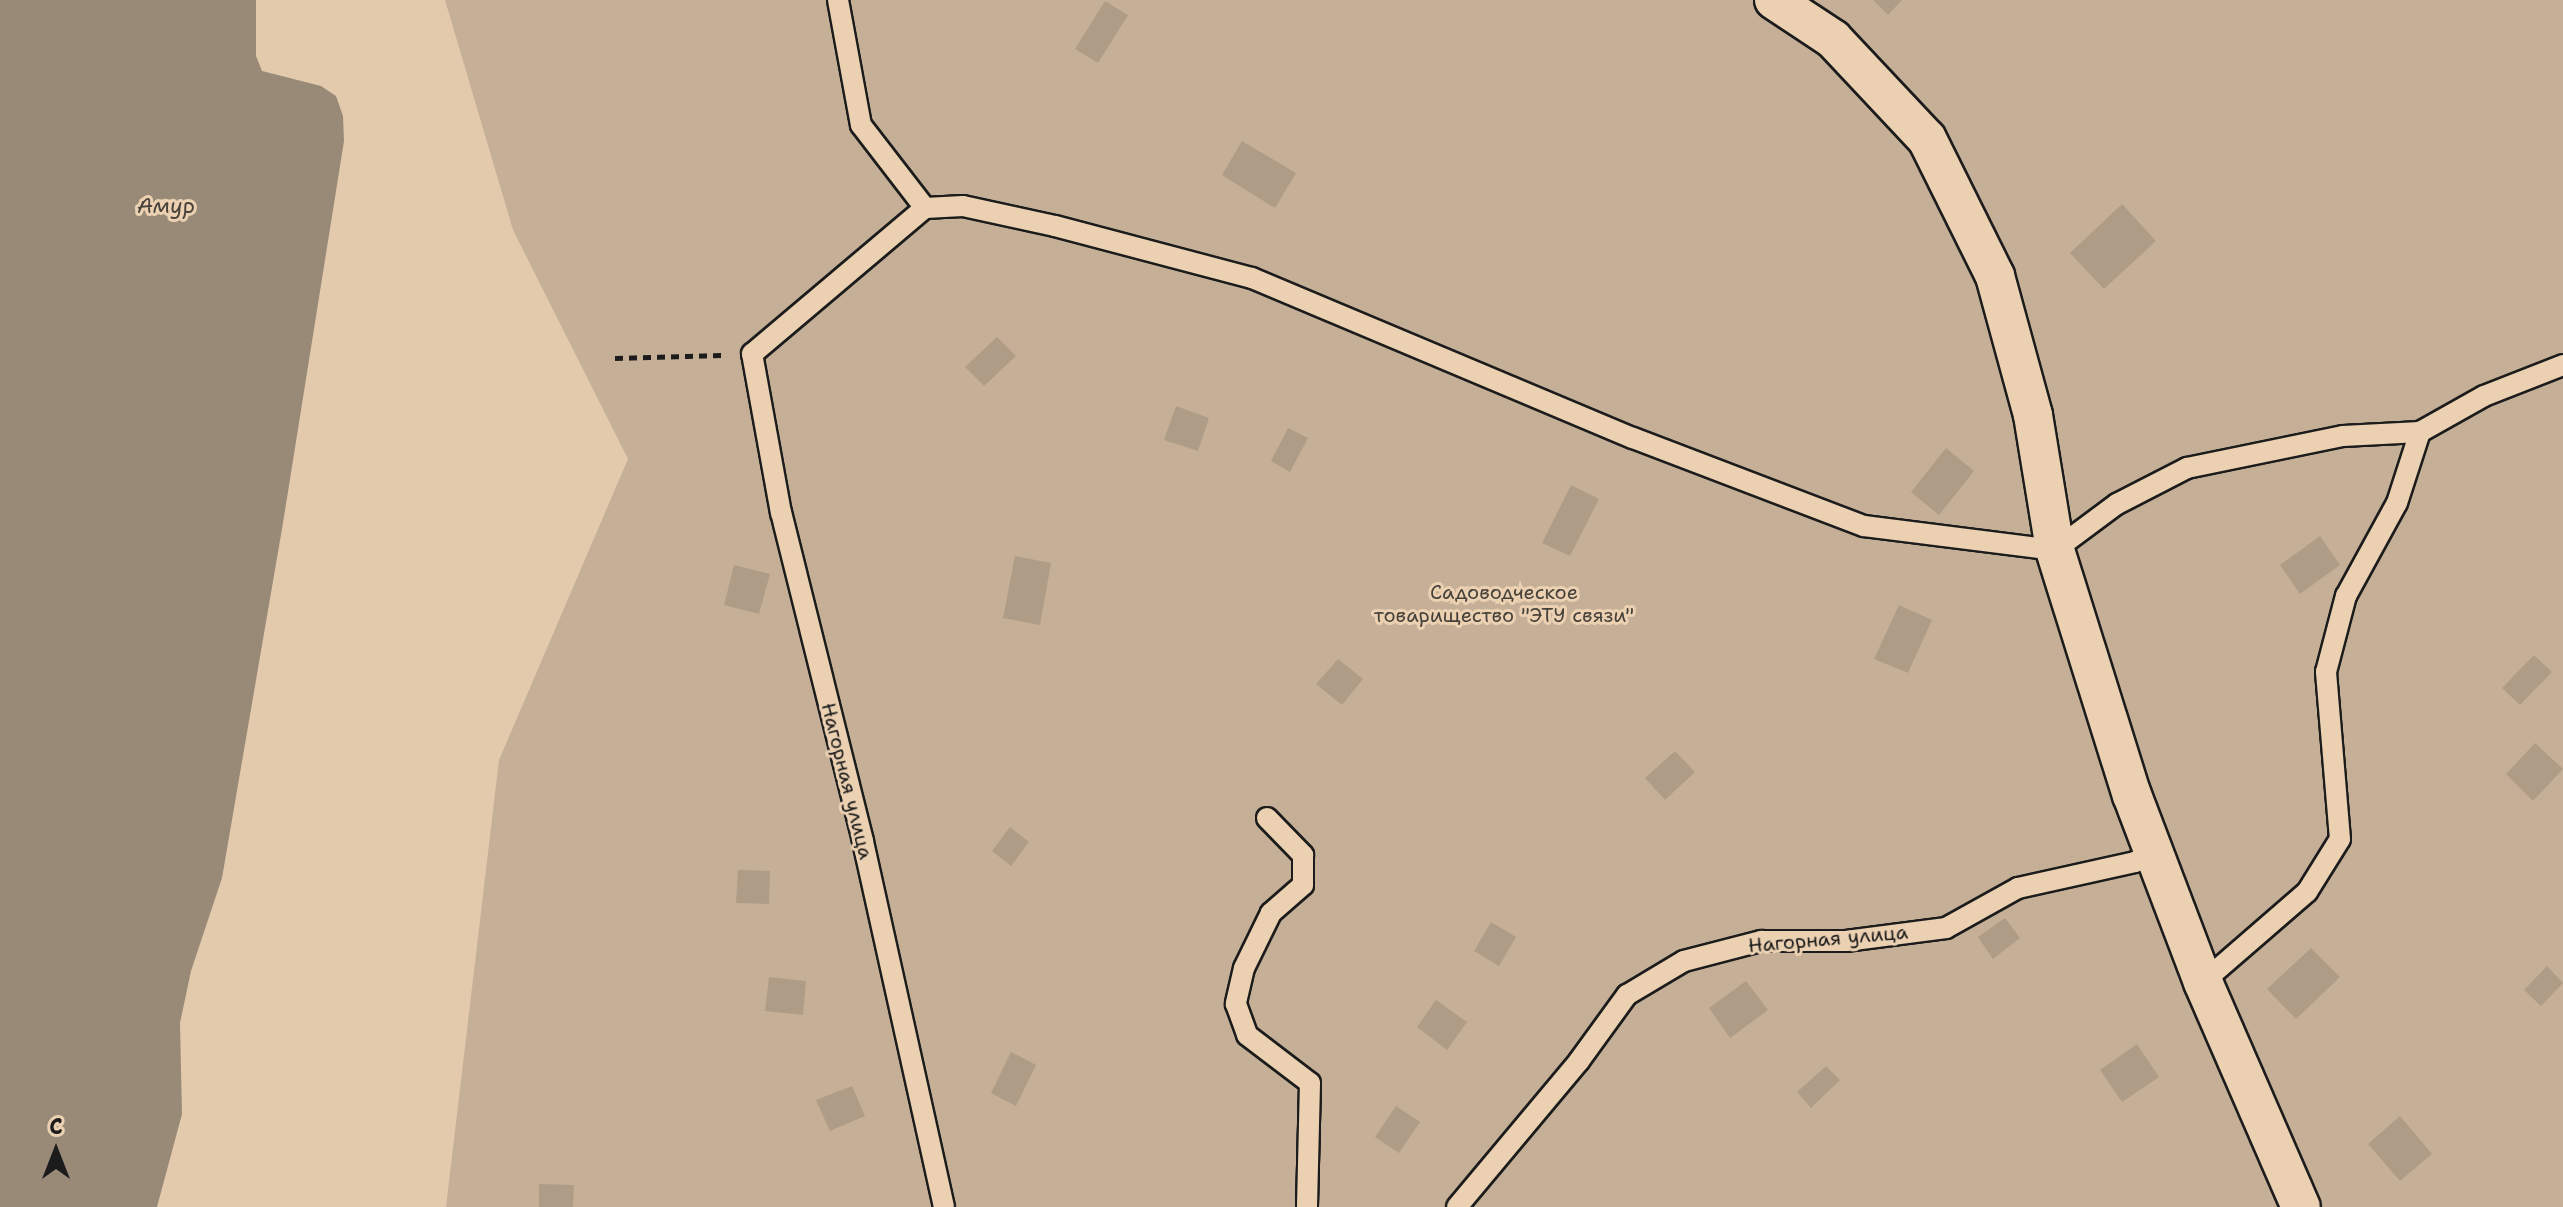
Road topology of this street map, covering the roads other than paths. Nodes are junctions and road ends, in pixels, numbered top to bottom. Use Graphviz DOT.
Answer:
graph roads {
  1 [pos="838,0"];
  2 [pos="1774,0"];
  3 [pos="925,208"];
  4 [pos="2563,365"];
  5 [pos="2420,432"];
  6 [pos="2055,550"];
  7 [pos="1267,818"];
  8 [pos="2153,853"];
  9 [pos="2203,982"];
  10 [pos="944,1207"];
  11 [pos="1307,1207"];
  12 [pos="1457,1207"];
  13 [pos="2301,1207"];
  1 -- 3 [label="lane"];
  2 -- 6 [label="street"];
  3 -- 6 [label="lane"];
  3 -- 10 [label="lane, Нагорная улица"];
  4 -- 5 [label="lane"];
  5 -- 6 [label="lane"];
  5 -- 9 [label="lane"];
  6 -- 8 [label="street"];
  7 -- 11 [label="lane"];
  8 -- 9 [label="street"];
  8 -- 12 [label="lane, Нагорная улица"];
  9 -- 13 [label="street"];
}
